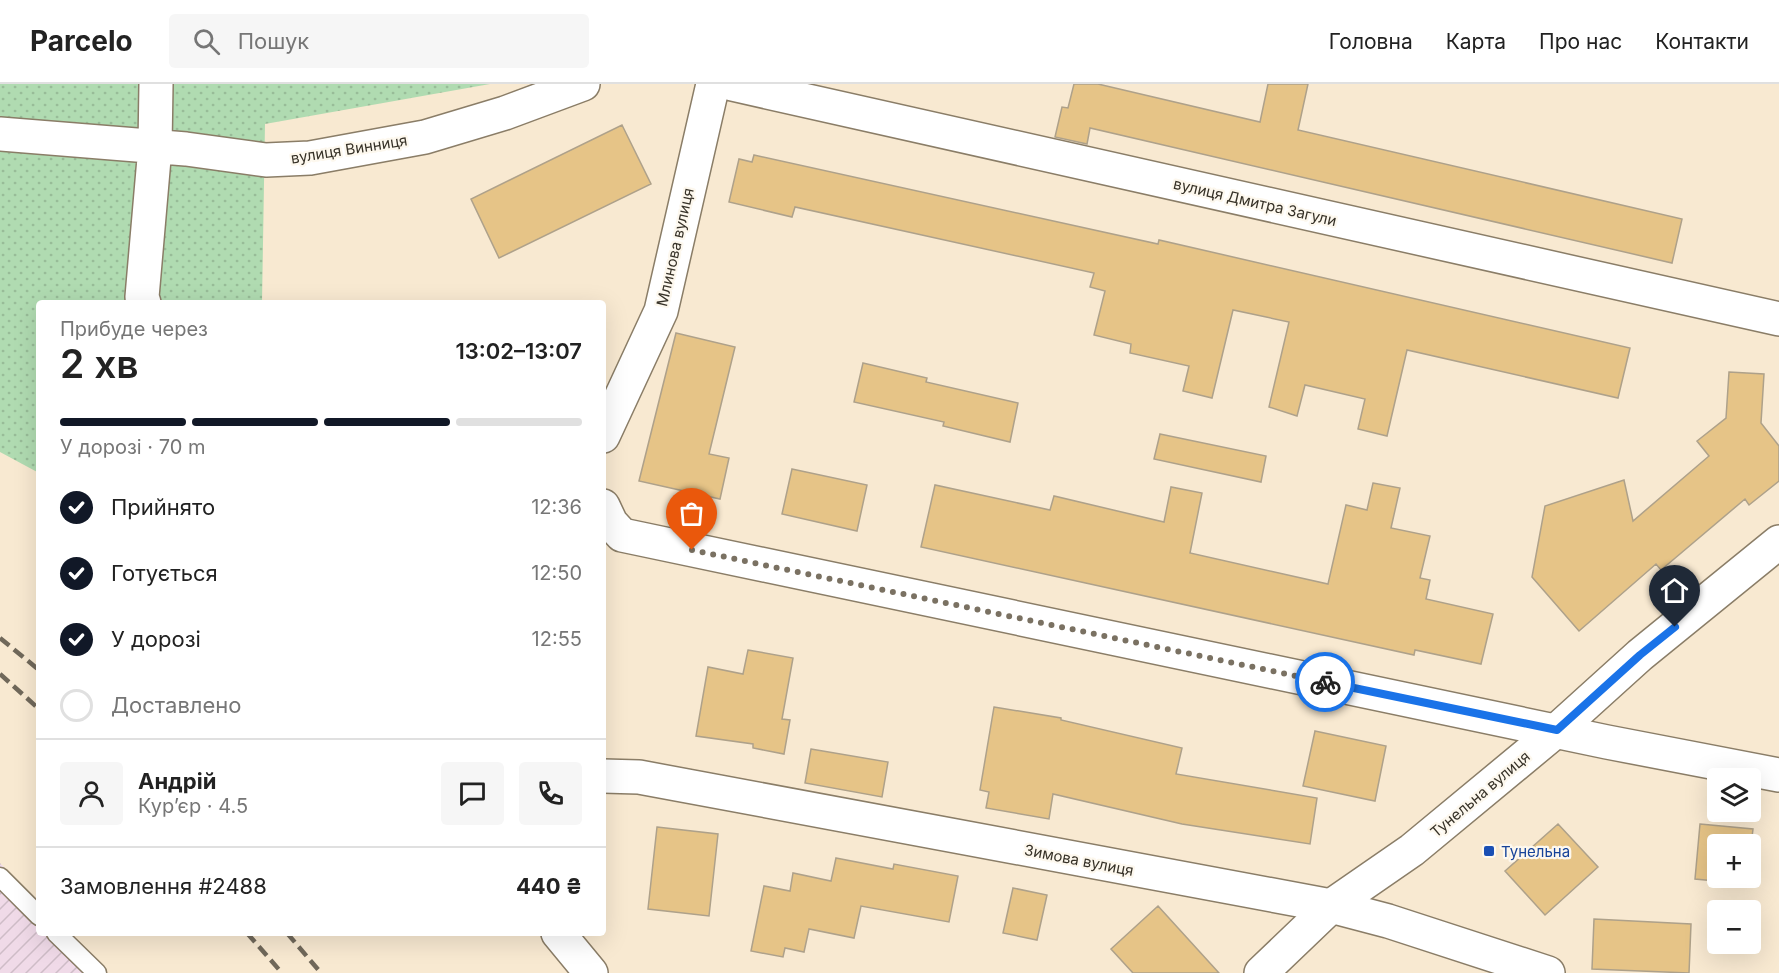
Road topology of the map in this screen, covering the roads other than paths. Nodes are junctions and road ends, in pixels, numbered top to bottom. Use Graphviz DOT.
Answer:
graph roads {
  1 [pos="156,84"];
  2 [pos="583,84"];
  3 [pos="713,84"];
  4 [pos="732,84"];
  5 [pos="0,134"];
  6 [pos="154,147"];
  7 [pos="143,300"];
  8 [pos="1779,319"];
  9 [pos="606,429"];
  10 [pos="606,512"];
  11 [pos="1779,542"];
  12 [pos="1557,730"];
  13 [pos="1779,775"];
  14 [pos="606,776"];
  15 [pos="0,877"];
  16 [pos="1331,906"];
  17 [pos="36,913"];
  18 [pos="59,936"];
  19 [pos="560,936"];
  20 [pos="97,973"];
  21 [pos="591,973"];
  22 [pos="1260,973"];
  23 [pos="1548,973"];
  1 -- 6 [label="street"];
  2 -- 6 [label="street, вулиця Винниця"];
  3 -- 9 [label="street, Млинова вулиця"];
  4 -- 8 [label="street, вулиця Дмитра Загули"];
  5 -- 6 [label="street, вулиця Винниця"];
  6 -- 7 [label="street"];
  10 -- 12 [label="street"];
  11 -- 12 [label="street, Тунельна вулиця"];
  12 -- 13 [label="street"];
  12 -- 16 [label="street, Тунельна вулиця"];
  14 -- 16 [label="street, Зимова вулиця"];
  15 -- 17 [label="lane"];
  16 -- 22 [label="street, Тунельна вулиця"];
  16 -- 23 [label="street, Зимова вулиця"];
  18 -- 20 [label="lane"];
  19 -- 21 [label="street"];
}
